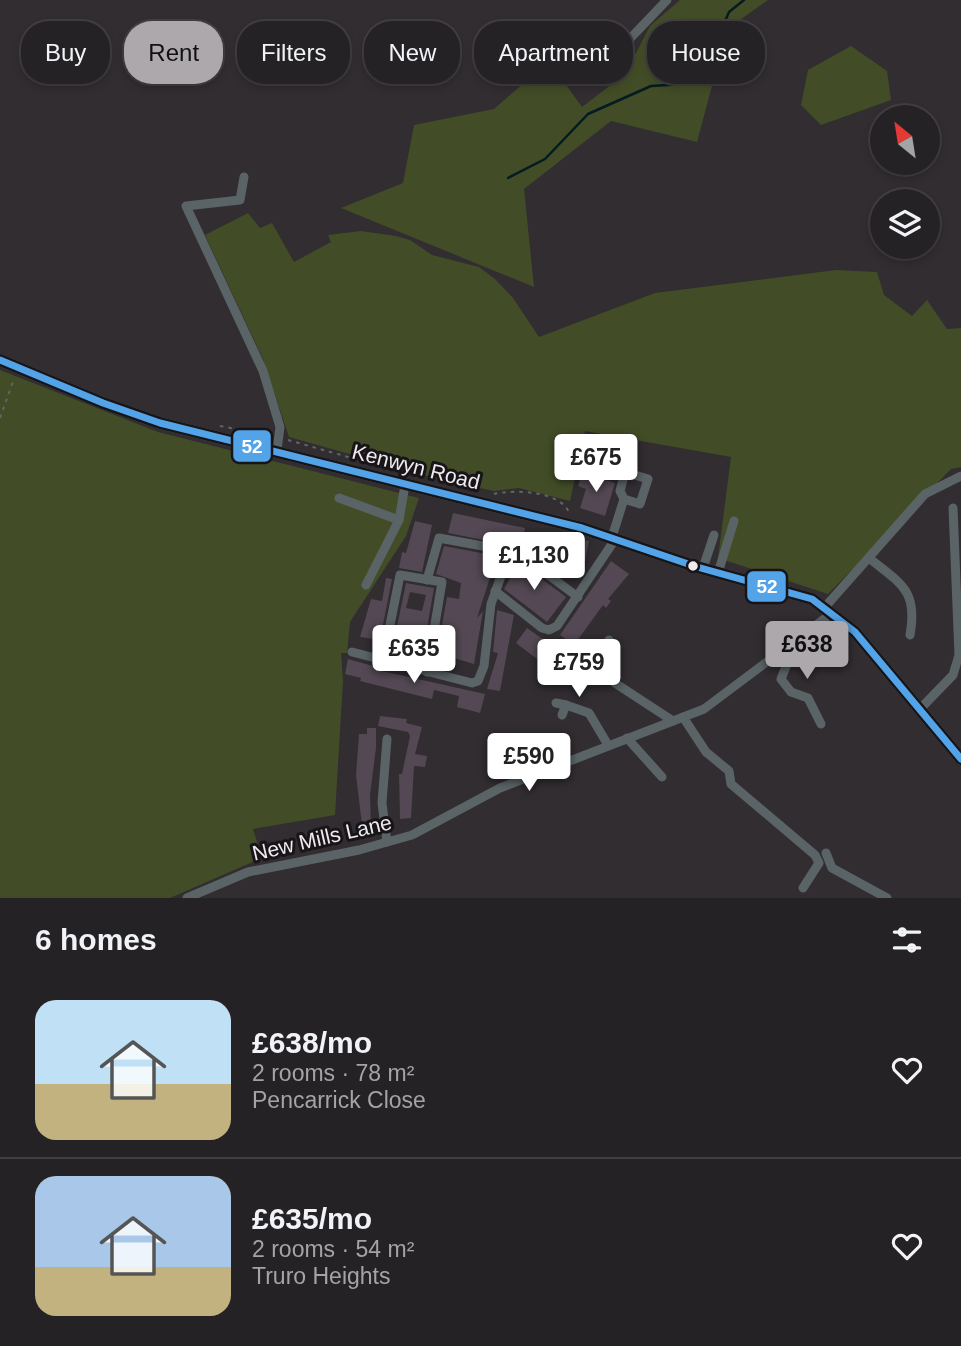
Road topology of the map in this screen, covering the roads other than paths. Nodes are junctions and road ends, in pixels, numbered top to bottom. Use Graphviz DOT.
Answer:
graph roads {
  1 [pos="667,0"];
  2 [pos="633,36"];
  3 [pos="244,177"];
  4 [pos="0,360"];
  5 [pos="278,444"];
  6 [pos="961,476"];
  7 [pos="405,485"];
  8 [pos="339,498"];
  9 [pos="624,499"];
  10 [pos="953,508"];
  11 [pos="399,520"];
  12 [pos="734,521"];
  13 [pos="714,535"];
  14 [pos="614,538"];
  15 [pos="510,551"];
  16 [pos="571,555"];
  17 [pos="869,558"];
  18 [pos="535,565"];
  19 [pos="703,568"];
  20 [pos="718,573"];
  21 [pos="427,580"];
  22 [pos="366,585"];
  23 [pos="495,591"];
  24 [pos="578,597"];
  25 [pos="491,604"];
  26 [pos="511,604"];
  27 [pos="828,610"];
  28 [pos="910,635"];
  29 [pos="609,640"];
  30 [pos="352,652"];
  31 [pos="783,652"];
  32 [pos="383,660"];
  33 [pos="427,671"];
  34 [pos="920,709"];
  35 [pos="562,715"];
  36 [pos="683,717"];
  37 [pos="673,721"];
  38 [pos="821,724"];
  39 [pos="627,738"];
  40 [pos="387,739"];
  41 [pos="608,745"];
  42 [pos="961,759"];
  43 [pos="662,777"];
  44 [pos="387,842"];
  45 [pos="826,853"];
  46 [pos="803,888"];
  47 [pos="187,898"];
  48 [pos="887,898"];
  1 -- 2 [label="street"];
  3 -- 5 [label="street"];
  4 -- 5 [label="main road, Kenwyn Road"];
  5 -- 7 [label="main road, Kenwyn Road"];
  6 -- 17 [label="street, New Mills Lane"];
  7 -- 11 [label="street"];
  7 -- 14 [label="main road, Kenwyn Road"];
  8 -- 11 [label="street"];
  9 -- 14 [label="street"];
  10 -- 34 [label="street"];
  11 -- 22 [label="street"];
  12 -- 20 [label="street"];
  13 -- 19 [label="street"];
  14 -- 19 [label="main road, Kenwyn Road"];
  14 -- 24 [label="street"];
  15 -- 18 [label="street"];
  15 -- 21 [label="street"];
  15 -- 23 [label="street"];
  16 -- 18 [label="street"];
  17 -- 27 [label="street, New Mills Lane"];
  17 -- 28 [label="street"];
  18 -- 24 [label="street"];
  19 -- 20 [label="main road, Kenwyn Road"];
  20 -- 27 [label="main road, Kenwyn Road"];
  21 -- 32 [label="street"];
  21 -- 33 [label="street"];
  23 -- 25 [label="street"];
  23 -- 26 [label="street"];
  24 -- 26 [label="street"];
  25 -- 26 [label="street"];
  25 -- 33 [label="street"];
  27 -- 31 [label="street, New Mills Lane"];
  27 -- 34 [label="main road, Kenwyn Road"];
  29 -- 37 [label="street"];
  30 -- 32 [label="street"];
  31 -- 36 [label="street, New Mills Lane"];
  31 -- 38 [label="street"];
  32 -- 33 [label="street"];
  34 -- 42 [label="main road, Kenwyn Road"];
  35 -- 41 [label="street"];
  36 -- 37 [label="street, New Mills Lane"];
  36 -- 46 [label="street"];
  37 -- 39 [label="street, New Mills Lane"];
  39 -- 41 [label="street, New Mills Lane"];
  39 -- 43 [label="street"];
  40 -- 44 [label="street"];
  41 -- 44 [label="street, New Mills Lane"];
  44 -- 47 [label="street, New Mills Lane"];
  45 -- 48 [label="street"];
}
